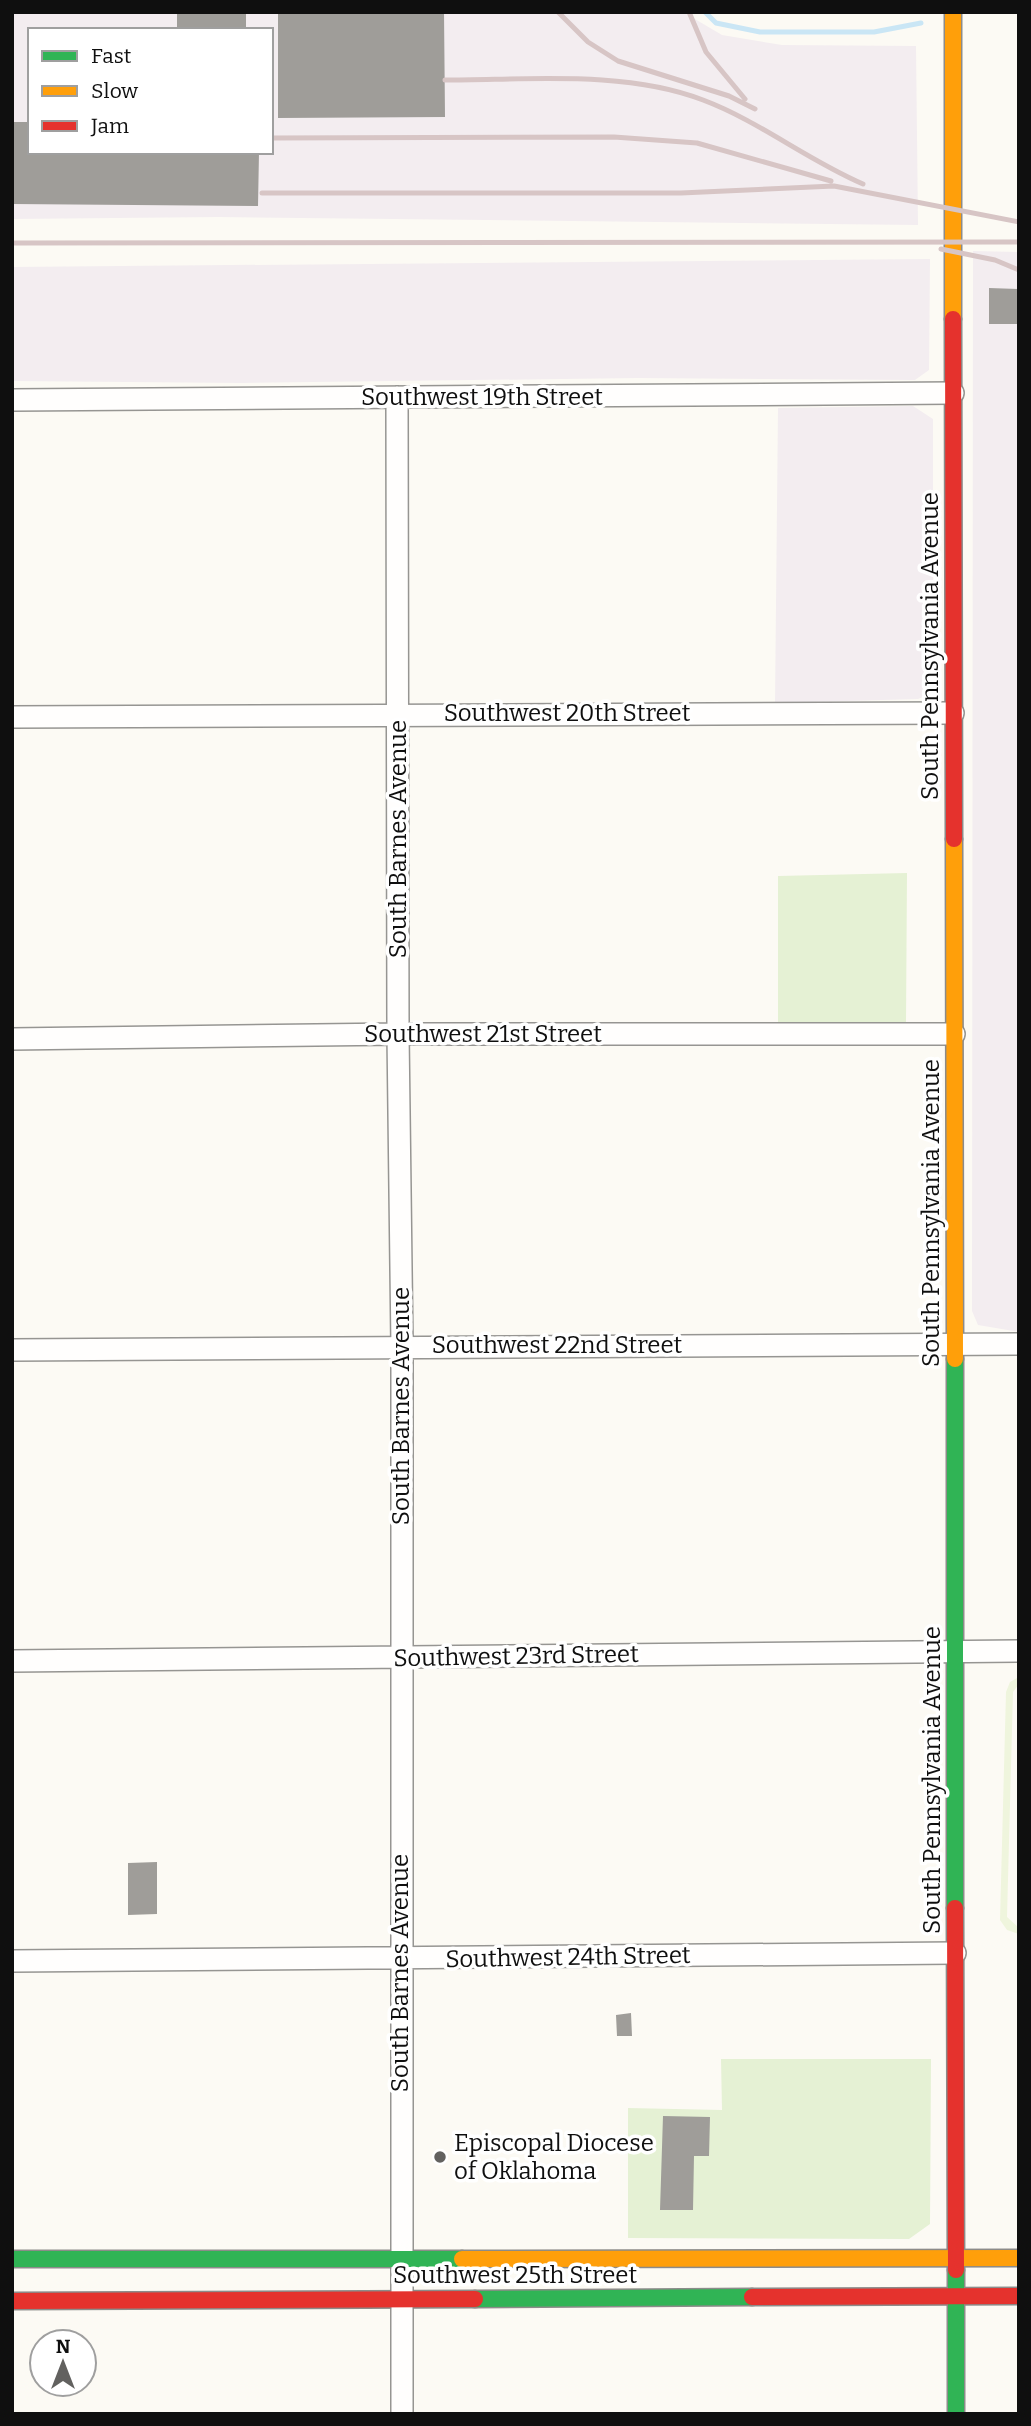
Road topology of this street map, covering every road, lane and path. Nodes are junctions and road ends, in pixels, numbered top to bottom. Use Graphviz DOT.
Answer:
graph roads {
  1 [pos="953,12"];
  2 [pos="953,393"];
  3 [pos="397,397"];
  4 [pos="12,400"];
  5 [pos="399,713"];
  6 [pos="953,713"];
  7 [pos="12,717"];
  8 [pos="398,1034"];
  9 [pos="954,1034"];
  10 [pos="12,1039"];
  11 [pos="1019,1344"];
  12 [pos="954,1345"];
  13 [pos="402,1346"];
  14 [pos="12,1350"];
  15 [pos="955,1651"];
  16 [pos="1019,1651"];
  17 [pos="400,1658"];
  18 [pos="12,1661"];
  19 [pos="955,1953"];
  20 [pos="400,1958"];
  21 [pos="12,1961"];
  22 [pos="401,2257"];
  23 [pos="1019,2258"];
  24 [pos="12,2259"];
  25 [pos="955,2259"];
  26 [pos="1019,2296"];
  27 [pos="955,2297"];
  28 [pos="400,2299"];
  29 [pos="12,2301"];
  30 [pos="402,2414"];
  31 [pos="956,2414"];
  1 -- 2 [label="main road, South Pennsylvania Avenue"];
  2 -- 3 [label="street, Southwest 19th Street"];
  2 -- 6 [label="main road, South Pennsylvania Avenue"];
  3 -- 4 [label="street, Southwest 19th Street"];
  3 -- 5 [label="street, South Barnes Avenue"];
  5 -- 6 [label="street, Southwest 20th Street"];
  5 -- 7 [label="street, Southwest 20th Street"];
  5 -- 8 [label="street, South Barnes Avenue"];
  6 -- 9 [label="main road, South Pennsylvania Avenue"];
  8 -- 9 [label="street, Southwest 21st Street"];
  8 -- 10 [label="street, Southwest 21st Street"];
  8 -- 13 [label="street, South Barnes Avenue"];
  9 -- 12 [label="main road, South Pennsylvania Avenue"];
  11 -- 12 [label="street, Southwest 22nd Street"];
  12 -- 13 [label="street, Southwest 22nd Street"];
  12 -- 15 [label="main road, South Pennsylvania Avenue"];
  13 -- 14 [label="street, Southwest 22nd Street"];
  13 -- 17 [label="street, South Barnes Avenue"];
  15 -- 16 [label="street, Southwest 23rd Street"];
  15 -- 17 [label="street, Southwest 23rd Street"];
  15 -- 19 [label="main road, South Pennsylvania Avenue"];
  17 -- 18 [label="street, Southwest 23rd Street"];
  17 -- 20 [label="street, South Barnes Avenue"];
  19 -- 20 [label="street, Southwest 24th Street"];
  19 -- 25 [label="main road, South Pennsylvania Avenue"];
  20 -- 21 [label="street, Southwest 24th Street"];
  20 -- 22 [label="street, South Barnes Avenue"];
  22 -- 24 [label="main road, Southwest 25th Street"];
  22 -- 25 [label="main road, Southwest 25th Street"];
  22 -- 28 [label="street, South Barnes Avenue"];
  23 -- 25 [label="main road, Southwest 25th Street"];
  25 -- 27 [label="main road, South Pennsylvania Avenue"];
  26 -- 27 [label="main road, Southwest 25th Street"];
  27 -- 28 [label="main road, Southwest 25th Street"];
  27 -- 31 [label="main road, South Pennsylvania Avenue"];
  28 -- 29 [label="main road, Southwest 25th Street"];
  28 -- 30 [label="street, South Barnes Avenue"];
}
